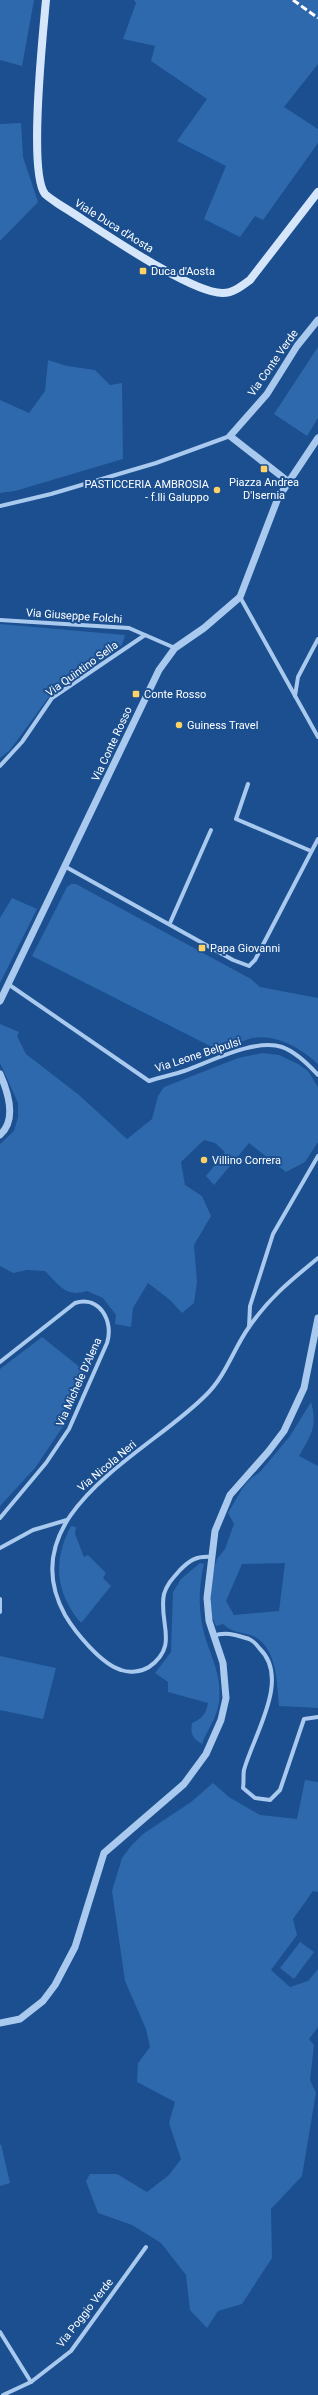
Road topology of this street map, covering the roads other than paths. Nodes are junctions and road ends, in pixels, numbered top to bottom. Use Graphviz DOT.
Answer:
graph roads {
  1 [pos="46,0"];
  2 [pos="318,192"];
  3 [pos="318,320"];
  4 [pos="230,436"];
  5 [pos="318,438"];
  6 [pos="290,483"];
  7 [pos="0,506"];
  8 [pos="240,597"];
  9 [pos="0,620"];
  10 [pos="145,635"];
  11 [pos="318,639"];
  12 [pos="174,648"];
  13 [pos="295,696"];
  14 [pos="318,737"];
  15 [pos="0,766"];
  16 [pos="248,784"];
  17 [pos="211,830"];
  18 [pos="318,838"];
  19 [pos="311,851"];
  20 [pos="66,867"];
  21 [pos="170,923"];
  22 [pos="8,984"];
  23 [pos="0,1001"];
  24 [pos="0,1074"];
  25 [pos="318,1075"];
  26 [pos="0,1135"];
  27 [pos="318,1156"];
  28 [pos="318,1258"];
  29 [pos="318,1318"];
  30 [pos="249,1327"];
  31 [pos="0,1362"];
  32 [pos="0,1518"];
  33 [pos="67,1520"];
  34 [pos="0,1548"];
  35 [pos="211,1557"];
  36 [pos="0,1599"];
  37 [pos="0,1612"];
  38 [pos="213,1636"];
  39 [pos="318,1717"];
  40 [pos="0,2023"];
  41 [pos="146,2248"];
  42 [pos="0,2332"];
  43 [pos="31,2382"];
  44 [pos="3,2395"];
  1 -- 2 [label="main road, Viale Duca d'Aosta"];
  3 -- 4 [label="street, Via Conte Verde"];
  4 -- 6 [label="street"];
  4 -- 7 [label="street"];
  5 -- 6 [label="street, Via Conte Rosso"];
  6 -- 8 [label="street, Via Conte Rosso"];
  8 -- 12 [label="street, Via Conte Rosso"];
  8 -- 13 [label="street"];
  9 -- 10 [label="street, Via Giuseppe Folchi"];
  10 -- 12 [label="street"];
  10 -- 15 [label="street, Via Quintino Sella"];
  11 -- 13 [label="street"];
  12 -- 20 [label="street, Via Conte Rosso"];
  13 -- 14 [label="street"];
  16 -- 19 [label="street"];
  17 -- 21 [label="street"];
  18 -- 19 [label="street"];
  19 -- 21 [label="street"];
  20 -- 21 [label="street"];
  20 -- 22 [label="street, Via Conte Rosso"];
  22 -- 23 [label="street, Via Conte Rosso"];
  22 -- 25 [label="street, Via Leone Belpulsi"];
  24 -- 26 [label="street"];
  27 -- 30 [label="street"];
  28 -- 30 [label="street, Via Nicola Neri"];
  29 -- 35 [label="street"];
  30 -- 33 [label="street, Via Nicola Neri"];
  31 -- 32 [label="street, Via Michele D'Alena"];
  33 -- 34 [label="street"];
  33 -- 35 [label="street, Via Nicola Neri"];
  35 -- 38 [label="street"];
  36 -- 37 [label="street"];
  38 -- 39 [label="street"];
  38 -- 40 [label="street"];
  41 -- 43 [label="street, Via Poggio Verde"];
  42 -- 43 [label="street"];
  43 -- 44 [label="street, Via Poggio Verde"];
}
